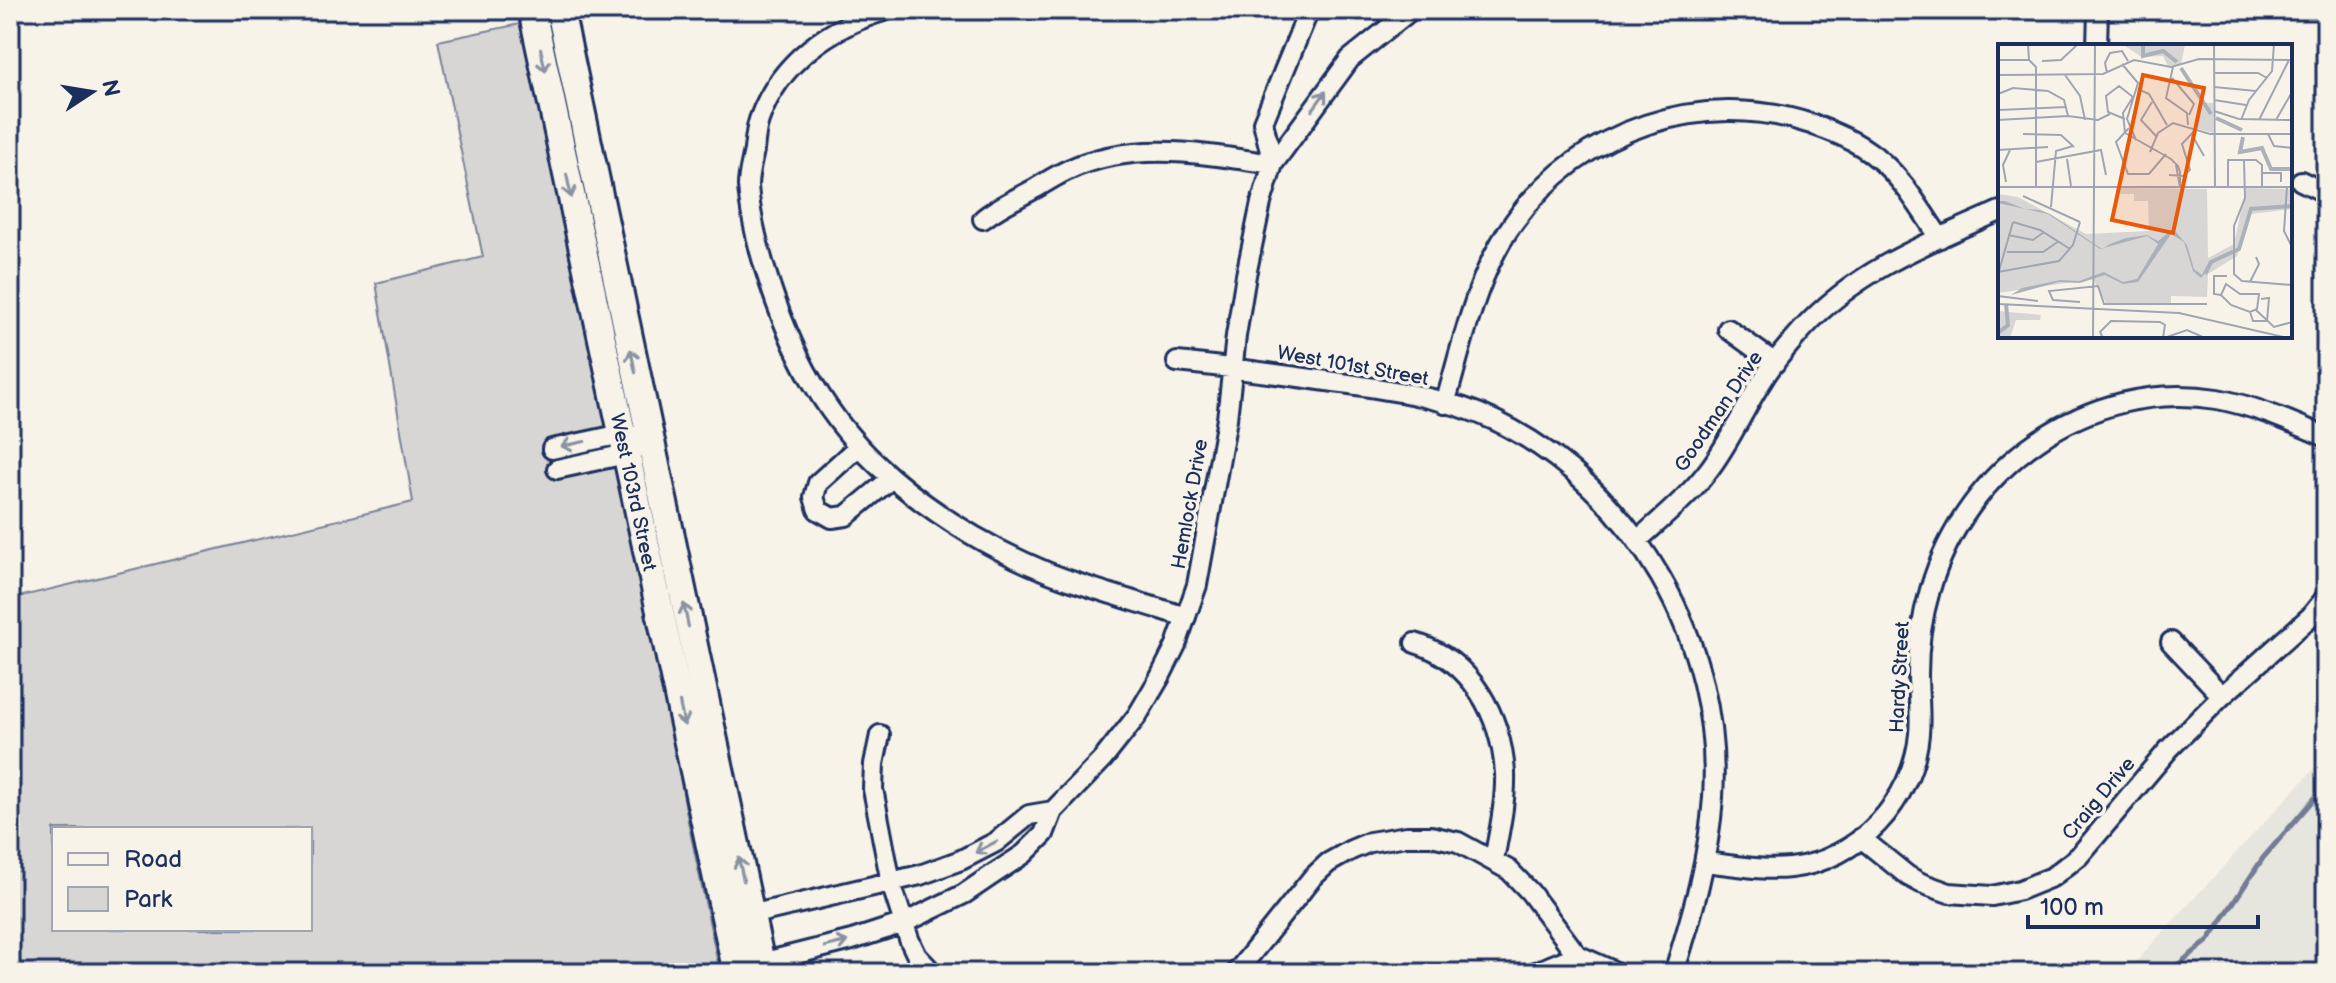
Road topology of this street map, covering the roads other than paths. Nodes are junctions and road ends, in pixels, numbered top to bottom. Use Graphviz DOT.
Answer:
graph roads {
  1 [pos="532,10"];
  2 [pos="560,10"];
  3 [pos="887,10"];
  4 [pos="1309,10"];
  5 [pos="1411,10"];
  6 [pos="2098,10"];
  7 [pos="2097,44"];
  8 [pos="1273,164"];
  9 [pos="2301,181"];
  10 [pos="2326,193"];
  11 [pos="1998,212"];
  12 [pos="983,219"];
  13 [pos="1940,238"];
  14 [pos="1728,329"];
  15 [pos="1177,362"];
  16 [pos="1775,363"];
  17 [pos="1232,368"];
  18 [pos="1445,404"];
  19 [pos="2326,437"];
  20 [pos="649,439"];
  21 [pos="624,444"];
  22 [pos="859,446"];
  23 [pos="552,449"];
  24 [pos="557,469"];
  25 [pos="892,478"];
  26 [pos="1637,541"];
  27 [pos="2326,597"];
  28 [pos="1186,617"];
  29 [pos="2171,642"];
  30 [pos="1415,643"];
  31 [pos="2222,696"];
  32 [pos="880,735"];
  33 [pos="1053,811"];
  34 [pos="1861,838"];
  35 [pos="1494,860"];
  36 [pos="1705,862"];
  37 [pos="891,883"];
  38 [pos="750,915"];
  39 [pos="904,923"];
  40 [pos="731,943"];
  41 [pos="1577,955"];
  42 [pos="753,970"];
  43 [pos="933,973"];
  44 [pos="1236,973"];
  45 [pos="1533,973"];
  46 [pos="1618,973"];
  47 [pos="1674,973"];
  1 -- 21 [label="main road, West 103rd Street, one-way"];
  20 -- 2 [label="main road, West 103rd Street, one-way"];
  3 -- 22 [label="street"];
  4 -- 8 [label="street"];
  8 -- 5 [label="street, Hemlock Drive, one-way"];
  6 -- 7 [label="street"];
  8 -- 12 [label="street"];
  8 -- 17 [label="street, Hemlock Drive"];
  9 -- 10 [label="street"];
  11 -- 13 [label="street, Goodman Drive"];
  13 -- 16 [label="street, Goodman Drive"];
  13 -- 18 [label="street"];
  14 -- 16 [label="street"];
  15 -- 17 [label="street, West 101st Street"];
  16 -- 26 [label="street, Goodman Drive"];
  17 -- 18 [label="street, West 101st Street"];
  17 -- 28 [label="street, Hemlock Drive"];
  18 -- 26 [label="street, West 101st Street"];
  19 -- 34 [label="street, Hardy Street"];
  20 -- 21 [label="street"];
  38 -- 20 [label="main road, West 103rd Street, one-way"];
  21 -- 23 [label="street, one-way"];
  21 -- 24 [label="street"];
  21 -- 40 [label="main road, West 103rd Street, one-way"];
  22 -- 25 [label="street"];
  22 -- 25 [label="street"];
  25 -- 28 [label="street"];
  26 -- 36 [label="street, West 101st Street"];
  27 -- 31 [label="street, Craig Drive"];
  28 -- 33 [label="street, Hemlock Drive"];
  29 -- 31 [label="street"];
  30 -- 35 [label="street"];
  31 -- 34 [label="street, Craig Drive"];
  32 -- 37 [label="street"];
  33 -- 37 [label="street, Hemlock Drive, one-way"];
  33 -- 39 [label="street, Hemlock Drive"];
  34 -- 36 [label="street, Hardy Street"];
  35 -- 41 [label="street"];
  35 -- 44 [label="street"];
  36 -- 47 [label="street, West 101st Street"];
  37 -- 38 [label="street, Hemlock Drive"];
  37 -- 39 [label="street"];
  38 -- 40 [label="street"];
  38 -- 42 [label="main road, West 103rd Street"];
  42 -- 39 [label="street, Hemlock Drive, one-way"];
  39 -- 43 [label="street"];
  40 -- 42 [label="main road, West 103rd Street"];
  41 -- 45 [label="street"];
  41 -- 46 [label="street"];
}
